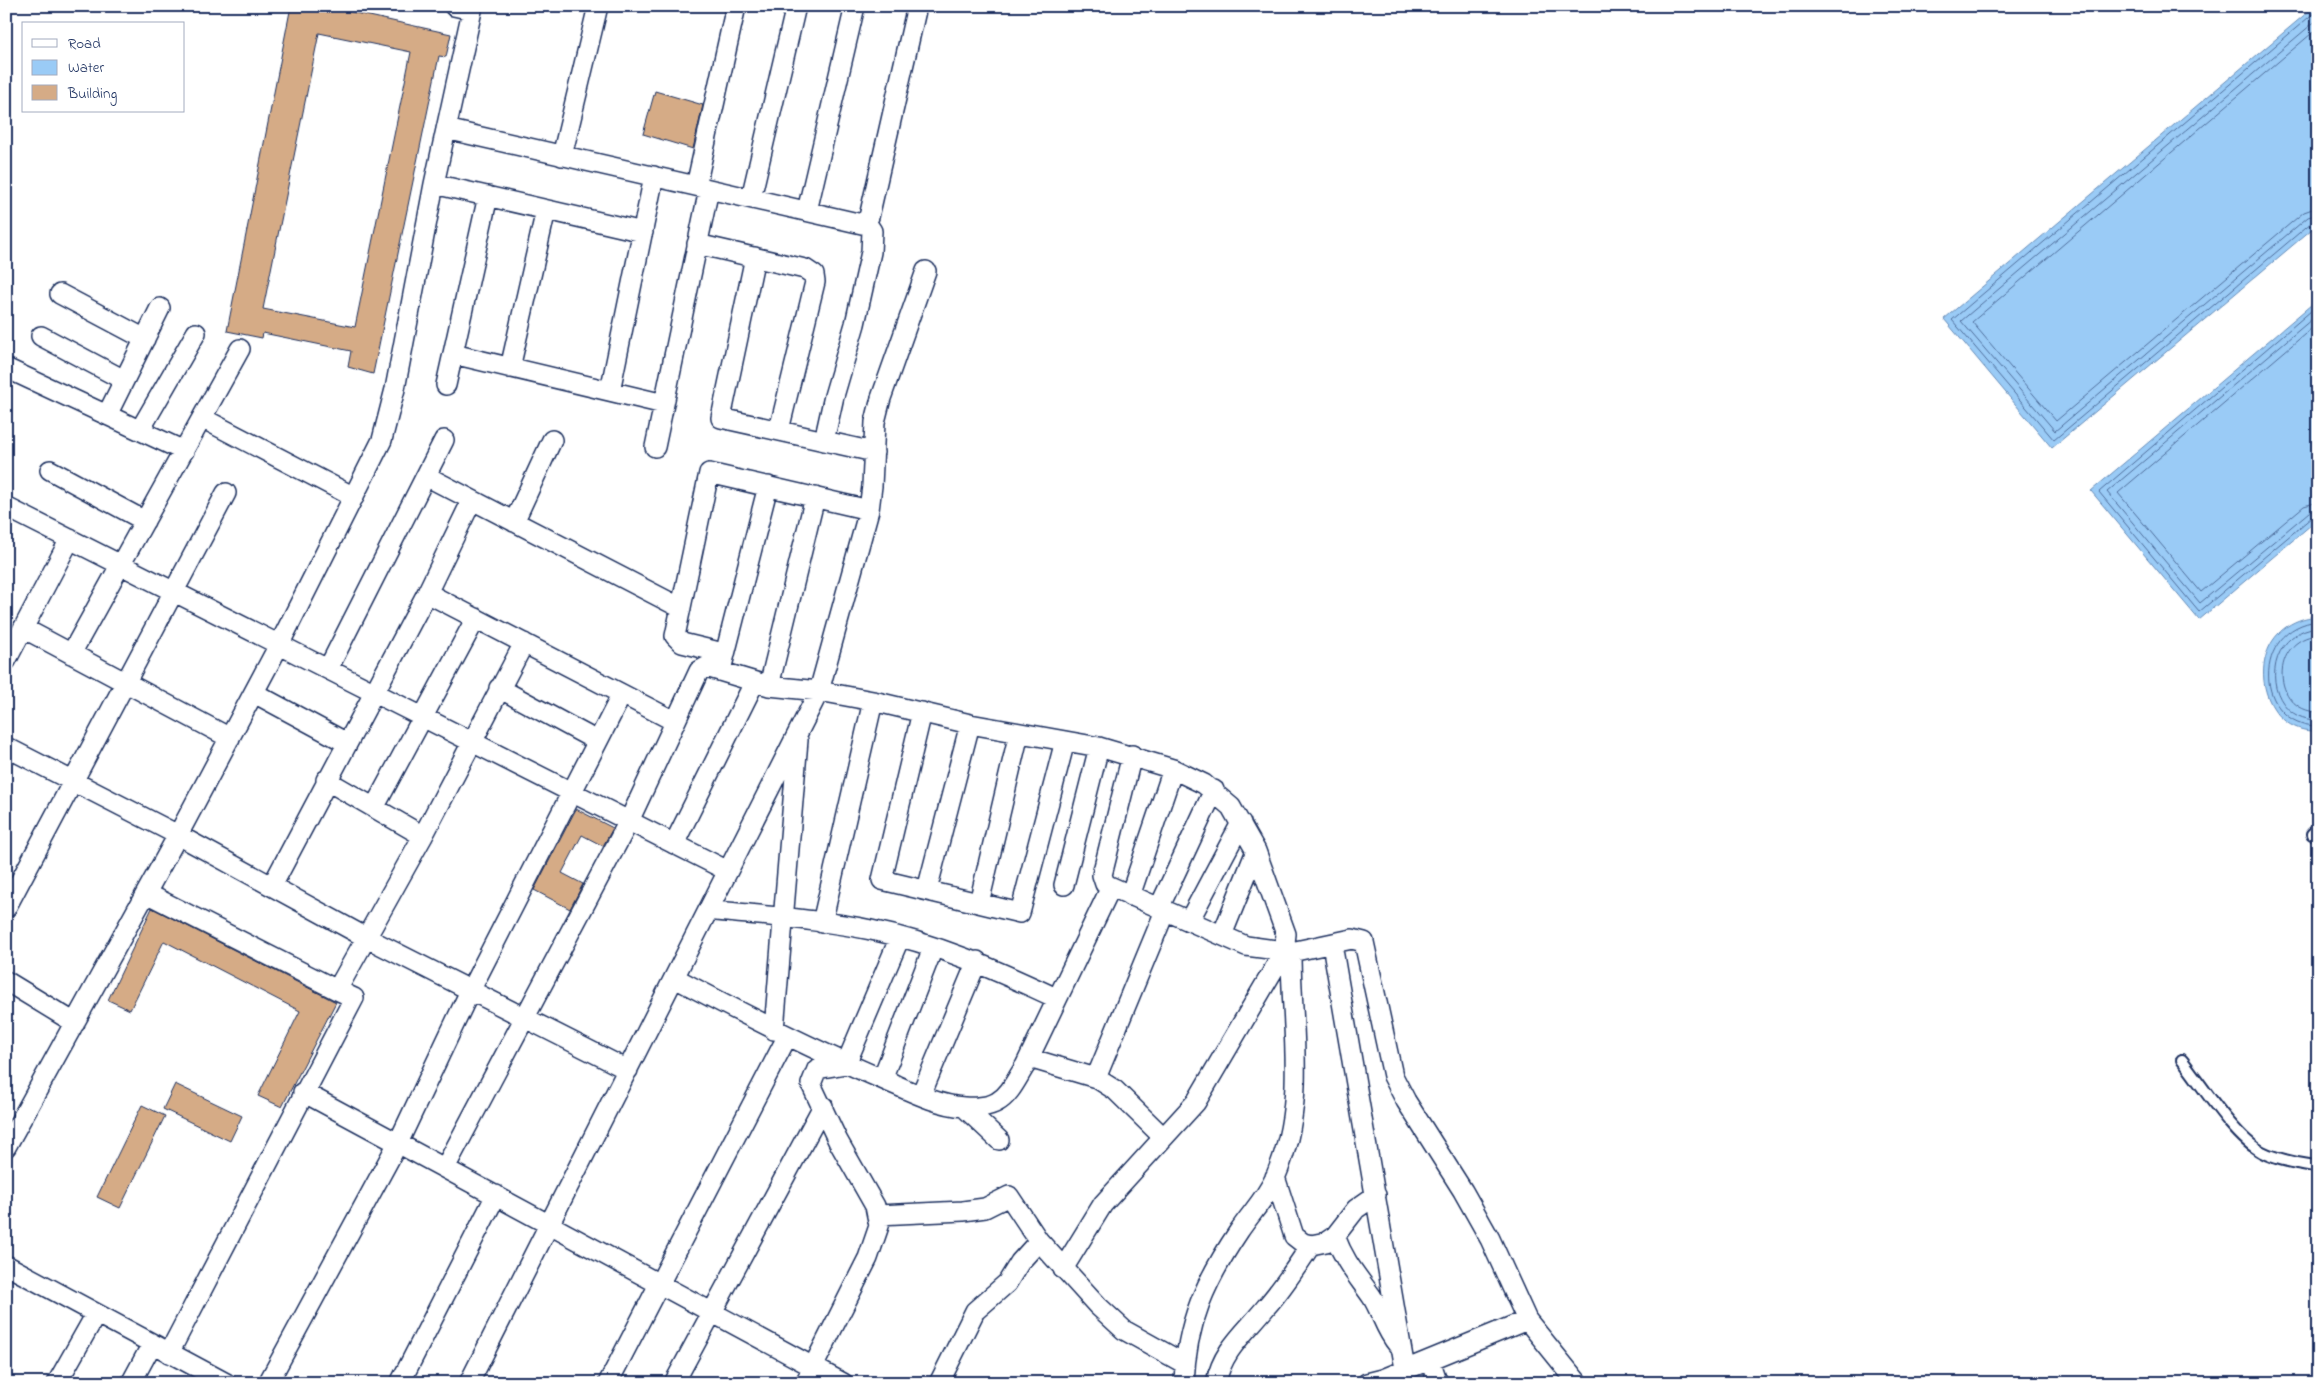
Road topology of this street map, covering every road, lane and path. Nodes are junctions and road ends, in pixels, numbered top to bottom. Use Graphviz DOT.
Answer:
graph roads {
  1 [pos="598,6"];
  2 [pos="736,6"];
  3 [pos="796,6"];
  4 [pos="855,6"];
  5 [pos="917,6"];
  6 [pos="467,8"];
  7 [pos="446,129"];
  8 [pos="562,156"];
  9 [pos="654,176"];
  10 [pos="434,184"];
  11 [pos="702,187"];
  12 [pos="488,196"];
  13 [pos="751,198"];
  14 [pos="546,210"];
  15 [pos="807,211"];
  16 [pos="866,222"];
  17 [pos="643,232"];
  18 [pos="697,244"];
  19 [pos="755,257"];
  20 [pos="926,271"];
  21 [pos="60,294"];
  22 [pos="160,308"];
  23 [pos="196,333"];
  24 [pos="41,336"];
  25 [pos="145,339"];
  26 [pos="240,349"];
  27 [pos="453,354"];
  28 [pos="6,368"];
  29 [pos="510,368"];
  30 [pos="124,380"];
  31 [pos="446,386"];
  32 [pos="610,391"];
  33 [pos="664,404"];
  34 [pos="107,415"];
  35 [pos="202,418"];
  36 [pos="140,430"];
  37 [pos="779,430"];
  38 [pos="444,440"];
  39 [pos="552,440"];
  40 [pos="824,441"];
  41 [pos="655,447"];
  42 [pos="184,451"];
  43 [pos="874,452"];
  44 [pos="50,470"];
  45 [pos="426,476"];
  46 [pos="768,486"];
  47 [pos="226,493"];
  48 [pos="354,497"];
  49 [pos="815,498"];
  50 [pos="472,500"];
  51 [pos="6,507"];
  52 [pos="869,510"];
  53 [pos="145,521"];
  54 [pos="514,522"];
  55 [pos="70,539"];
  56 [pos="120,564"];
  57 [pos="174,591"];
  58 [pos="427,593"];
  59 [pos="680,608"];
  60 [pos="476,618"];
  61 [pos="24,628"];
  62 [pos="524,643"];
  63 [pos="279,645"];
  64 [pos="72,654"];
  65 [pos="6,661"];
  66 [pos="328,669"];
  67 [pos="717,670"];
  68 [pos="125,683"];
  69 [pos="761,685"];
  70 [pos="499,688"];
  71 [pos="819,691"];
  72 [pos="254,692"];
  73 [pos="375,692"];
  74 [pos="622,694"];
  75 [pos="873,701"];
  76 [pos="922,712"];
  77 [pos="423,716"];
  78 [pos="674,721"];
  79 [pos="970,724"];
  80 [pos="799,730"];
  81 [pos="1019,733"];
  82 [pos="230,738"];
  83 [pos="472,740"];
  84 [pos="597,741"];
  85 [pos="1065,741"];
  86 [pos="347,743"];
  87 [pos="6,747"];
  88 [pos="1098,747"];
  89 [pos="1132,755"];
  90 [pos="1173,769"];
  91 [pos="326,780"];
  92 [pos="73,781"];
  93 [pos="1214,790"];
  94 [pos="570,792"];
  95 [pos="374,808"];
  96 [pos="629,821"];
  97 [pos="1241,823"];
  98 [pos="178,835"];
  99 [pos="423,836"];
  100 [pos="674,844"];
  101 [pos="1256,851"];
  102 [pos="728,871"];
  103 [pos="1064,885"];
  104 [pos="272,886"];
  105 [pos="1111,887"];
  106 [pos="927,890"];
  107 [pos="146,893"];
  108 [pos="1130,896"];
  109 [pos="979,903"];
  110 [pos="6,908"];
  111 [pos="708,910"];
  112 [pos="1162,910"];
  113 [pos="785,919"];
  114 [pos="1189,921"];
  115 [pos="822,923"];
  116 [pos="1222,935"];
  117 [pos="365,936"];
  118 [pos="900,937"];
  119 [pos="1332,944"];
  120 [pos="933,948"];
  121 [pos="1288,952"];
  122 [pos="977,961"];
  123 [pos="674,978"];
  124 [pos="6,981"];
  125 [pos="337,990"];
  126 [pos="470,990"];
  127 [pos="1056,998"];
  128 [pos="525,1018"];
  129 [pos="74,1023"];
  130 [pos="780,1033"];
  131 [pos="1029,1058"];
  132 [pos="2182,1060"];
  133 [pos="846,1064"];
  134 [pos="628,1070"];
  135 [pos="1096,1078"];
  136 [pos="882,1079"];
  137 [pos="303,1092"];
  138 [pos="921,1095"];
  139 [pos="822,1106"];
  140 [pos="964,1107"];
  141 [pos="1163,1137"];
  142 [pos="999,1140"];
  143 [pos="398,1142"];
  144 [pos="6,1147"];
  145 [pos="2318,1167"];
  146 [pos="445,1168"];
  147 [pos="1275,1177"];
  148 [pos="496,1195"];
  149 [pos="1376,1195"];
  150 [pos="878,1215"];
  151 [pos="550,1223"];
  152 [pos="1335,1236"];
  153 [pos="1039,1241"];
  154 [pos="1311,1245"];
  155 [pos="6,1265"];
  156 [pos="1063,1269"];
  157 [pos="660,1284"];
  158 [pos="711,1312"];
  159 [pos="96,1314"];
  160 [pos="1527,1320"];
  161 [pos="161,1348"];
  162 [pos="1401,1348"];
  163 [pos="1430,1360"];
  164 [pos="1404,1369"];
  165 [pos="1184,1373"];
  166 [pos="809,1375"];
  167 [pos="205,1378"];
  168 [pos="57,1383"];
  169 [pos="131,1383"];
  170 [pos="226,1383"];
  171 [pos="268,1383"];
  172 [pos="400,1383"];
  173 [pos="469,1383"];
  174 [pos="608,1383"];
  175 [pos="674,1383"];
  176 [pos="843,1383"];
  177 [pos="939,1383"];
  178 [pos="1216,1383"];
  179 [pos="1368,1383"];
  180 [pos="1438,1383"];
  181 [pos="1578,1383"];
  1 -- 8 [label="street"];
  2 -- 11 [label="street"];
  3 -- 13 [label="street"];
  4 -- 15 [label="street"];
  5 -- 16 [label="street"];
  6 -- 7 [label="street"];
  7 -- 8 [label="street"];
  7 -- 10 [label="street"];
  8 -- 9 [label="street"];
  9 -- 11 [label="street"];
  9 -- 17 [label="street"];
  10 -- 12 [label="street"];
  10 -- 48 [label="street"];
  11 -- 13 [label="street"];
  11 -- 18 [label="street"];
  12 -- 14 [label="street"];
  12 -- 27 [label="street"];
  13 -- 15 [label="street"];
  14 -- 17 [label="street"];
  14 -- 29 [label="street"];
  15 -- 16 [label="street"];
  16 -- 40 [label="street"];
  17 -- 32 [label="street"];
  18 -- 19 [label="street"];
  18 -- 33 [label="street"];
  19 -- 37 [label="street"];
  19 -- 37 [label="street"];
  20 -- 43 [label="street"];
  21 -- 25 [label="street"];
  22 -- 25 [label="street"];
  23 -- 36 [label="street"];
  24 -- 30 [label="street"];
  25 -- 30 [label="street"];
  26 -- 35 [label="street"];
  27 -- 29 [label="street"];
  27 -- 31 [label="street"];
  28 -- 34 [label="street"];
  29 -- 32 [label="street"];
  30 -- 34 [label="street"];
  32 -- 33 [label="street"];
  33 -- 41 [label="street"];
  34 -- 36 [label="street"];
  35 -- 42 [label="street"];
  35 -- 48 [label="street"];
  36 -- 42 [label="street"];
  37 -- 40 [label="street"];
  38 -- 45 [label="street"];
  39 -- 54 [label="street"];
  40 -- 43 [label="street"];
  42 -- 53 [label="street"];
  43 -- 52 [label="street"];
  44 -- 53 [label="street"];
  45 -- 50 [label="street"];
  45 -- 66 [label="street"];
  46 -- 49 [label="street"];
  46 -- 59 [label="street"];
  46 -- 67 [label="street"];
  47 -- 57 [label="street"];
  48 -- 63 [label="street"];
  49 -- 52 [label="street"];
  49 -- 69 [label="street"];
  50 -- 54 [label="street"];
  50 -- 58 [label="street"];
  51 -- 55 [label="street"];
  52 -- 71 [label="street"];
  53 -- 56 [label="street"];
  54 -- 59 [label="street"];
  55 -- 56 [label="street"];
  55 -- 61 [label="street"];
  56 -- 57 [label="street"];
  56 -- 64 [label="street"];
  57 -- 63 [label="street"];
  57 -- 68 [label="street"];
  58 -- 60 [label="street"];
  58 -- 73 [label="street"];
  59 -- 67 [label="street"];
  60 -- 62 [label="street"];
  60 -- 77 [label="street"];
  61 -- 64 [label="street"];
  61 -- 65 [label="street"];
  62 -- 70 [label="street"];
  62 -- 74 [label="street"];
  63 -- 66 [label="street"];
  63 -- 72 [label="street"];
  64 -- 68 [label="street"];
  66 -- 73 [label="street"];
  67 -- 69 [label="street"];
  67 -- 78 [label="street"];
  68 -- 82 [label="street"];
  68 -- 92 [label="street"];
  69 -- 71 [label="street"];
  69 -- 100 [label="street"];
  70 -- 83 [label="street"];
  70 -- 84 [label="street"];
  71 -- 75 [label="street"];
  71 -- 80 [label="street"];
  72 -- 82 [label="street"];
  72 -- 86 [label="street"];
  73 -- 77 [label="street"];
  73 -- 86 [label="street"];
  74 -- 78 [label="street"];
  74 -- 84 [label="street"];
  75 -- 76 [label="street"];
  75 -- 115 [label="street"];
  76 -- 79 [label="street"];
  76 -- 106 [label="street"];
  77 -- 83 [label="street"];
  77 -- 95 [label="street"];
  78 -- 96 [label="street"];
  79 -- 81 [label="street"];
  79 -- 106 [label="street"];
  80 -- 102 [label="street"];
  80 -- 113 [label="street"];
  81 -- 85 [label="street"];
  81 -- 109 [label="street"];
  82 -- 98 [label="street"];
  83 -- 94 [label="street"];
  83 -- 99 [label="street"];
  84 -- 94 [label="street"];
  85 -- 88 [label="street"];
  85 -- 109 [label="street"];
  86 -- 91 [label="street"];
  87 -- 92 [label="street"];
  88 -- 89 [label="street"];
  88 -- 103 [label="street"];
  89 -- 90 [label="street"];
  89 -- 105 [label="street"];
  90 -- 93 [label="street"];
  90 -- 108 [label="street"];
  91 -- 95 [label="street"];
  91 -- 104 [label="street"];
  92 -- 98 [label="street"];
  92 -- 110 [label="street"];
  93 -- 97 [label="street"];
  93 -- 112 [label="street"];
  94 -- 96 [label="street"];
  94 -- 126 [label="street"];
  95 -- 99 [label="street"];
  96 -- 100 [label="street"];
  96 -- 128 [label="street"];
  97 -- 101 [label="street"];
  97 -- 114 [label="street"];
  98 -- 104 [label="street"];
  98 -- 107 [label="street"];
  99 -- 117 [label="street"];
  100 -- 102 [label="street"];
  101 -- 116 [label="street"];
  101 -- 121 [label="street"];
  102 -- 111 [label="street"];
  104 -- 117 [label="street"];
  105 -- 108 [label="street"];
  105 -- 127 [label="street"];
  106 -- 109 [label="street"];
  107 -- 125 [label="street"];
  107 -- 129 [label="street"];
  108 -- 112 [label="street"];
  111 -- 113 [label="street"];
  111 -- 123 [label="street"];
  112 -- 114 [label="street"];
  112 -- 135 [label="street"];
  113 -- 115 [label="street"];
  113 -- 130 [label="street"];
  114 -- 116 [label="street"];
  115 -- 118 [label="street"];
  116 -- 121 [label="street"];
  117 -- 125 [label="street"];
  117 -- 126 [label="street"];
  118 -- 120 [label="street"];
  118 -- 133 [label="street"];
  119 -- 121 [label="street"];
  119 -- 149 [label="street"];
  119 -- 160 [label="street"];
  120 -- 122 [label="street"];
  120 -- 136 [label="street"];
  121 -- 141 [label="street"];
  121 -- 147 [label="street"];
  122 -- 127 [label="street"];
  122 -- 138 [label="street"];
  123 -- 130 [label="street"];
  123 -- 134 [label="street"];
  124 -- 129 [label="street"];
  125 -- 137 [label="street"];
  126 -- 128 [label="street"];
  126 -- 143 [label="street"];
  127 -- 131 [label="street"];
  128 -- 134 [label="street"];
  128 -- 146 [label="street"];
  129 -- 144 [label="street"];
  130 -- 133 [label="street"];
  130 -- 157 [label="street"];
  131 -- 135 [label="street"];
  131 -- 140 [label="street"];
  132 -- 145 [label="lane"];
  133 -- 136 [label="street"];
  133 -- 139 [label="street"];
  134 -- 151 [label="street"];
  135 -- 141 [label="street"];
  136 -- 138 [label="street"];
  137 -- 143 [label="street"];
  137 -- 161 [label="street"];
  138 -- 140 [label="street"];
  139 -- 150 [label="street"];
  139 -- 158 [label="street"];
  140 -- 142 [label="street"];
  141 -- 156 [label="street"];
  143 -- 146 [label="street"];
  143 -- 171 [label="street"];
  146 -- 148 [label="street"];
  147 -- 154 [label="street"];
  147 -- 165 [label="street"];
  148 -- 151 [label="street"];
  148 -- 172 [label="street"];
  149 -- 152 [label="street"];
  149 -- 162 [label="street"];
  150 -- 153 [label="street"];
  150 -- 166 [label="street"];
  151 -- 157 [label="street"];
  151 -- 173 [label="street"];
  152 -- 154 [label="street"];
  152 -- 162 [label="street"];
  153 -- 156 [label="street"];
  153 -- 177 [label="street"];
  154 -- 178 [label="street"];
  155 -- 159 [label="street"];
  156 -- 165 [label="street"];
  157 -- 158 [label="street"];
  157 -- 174 [label="street"];
  158 -- 166 [label="street"];
  158 -- 175 [label="street"];
  159 -- 161 [label="street"];
  159 -- 168 [label="street"];
  160 -- 163 [label="street"];
  160 -- 181 [label="street"];
  161 -- 167 [label="street"];
  161 -- 169 [label="street"];
  162 -- 164 [label="street"];
  163 -- 164 [label="street"];
  163 -- 180 [label="street"];
  164 -- 179 [label="street"];
  166 -- 176 [label="street"];
  167 -- 170 [label="street"];
}
